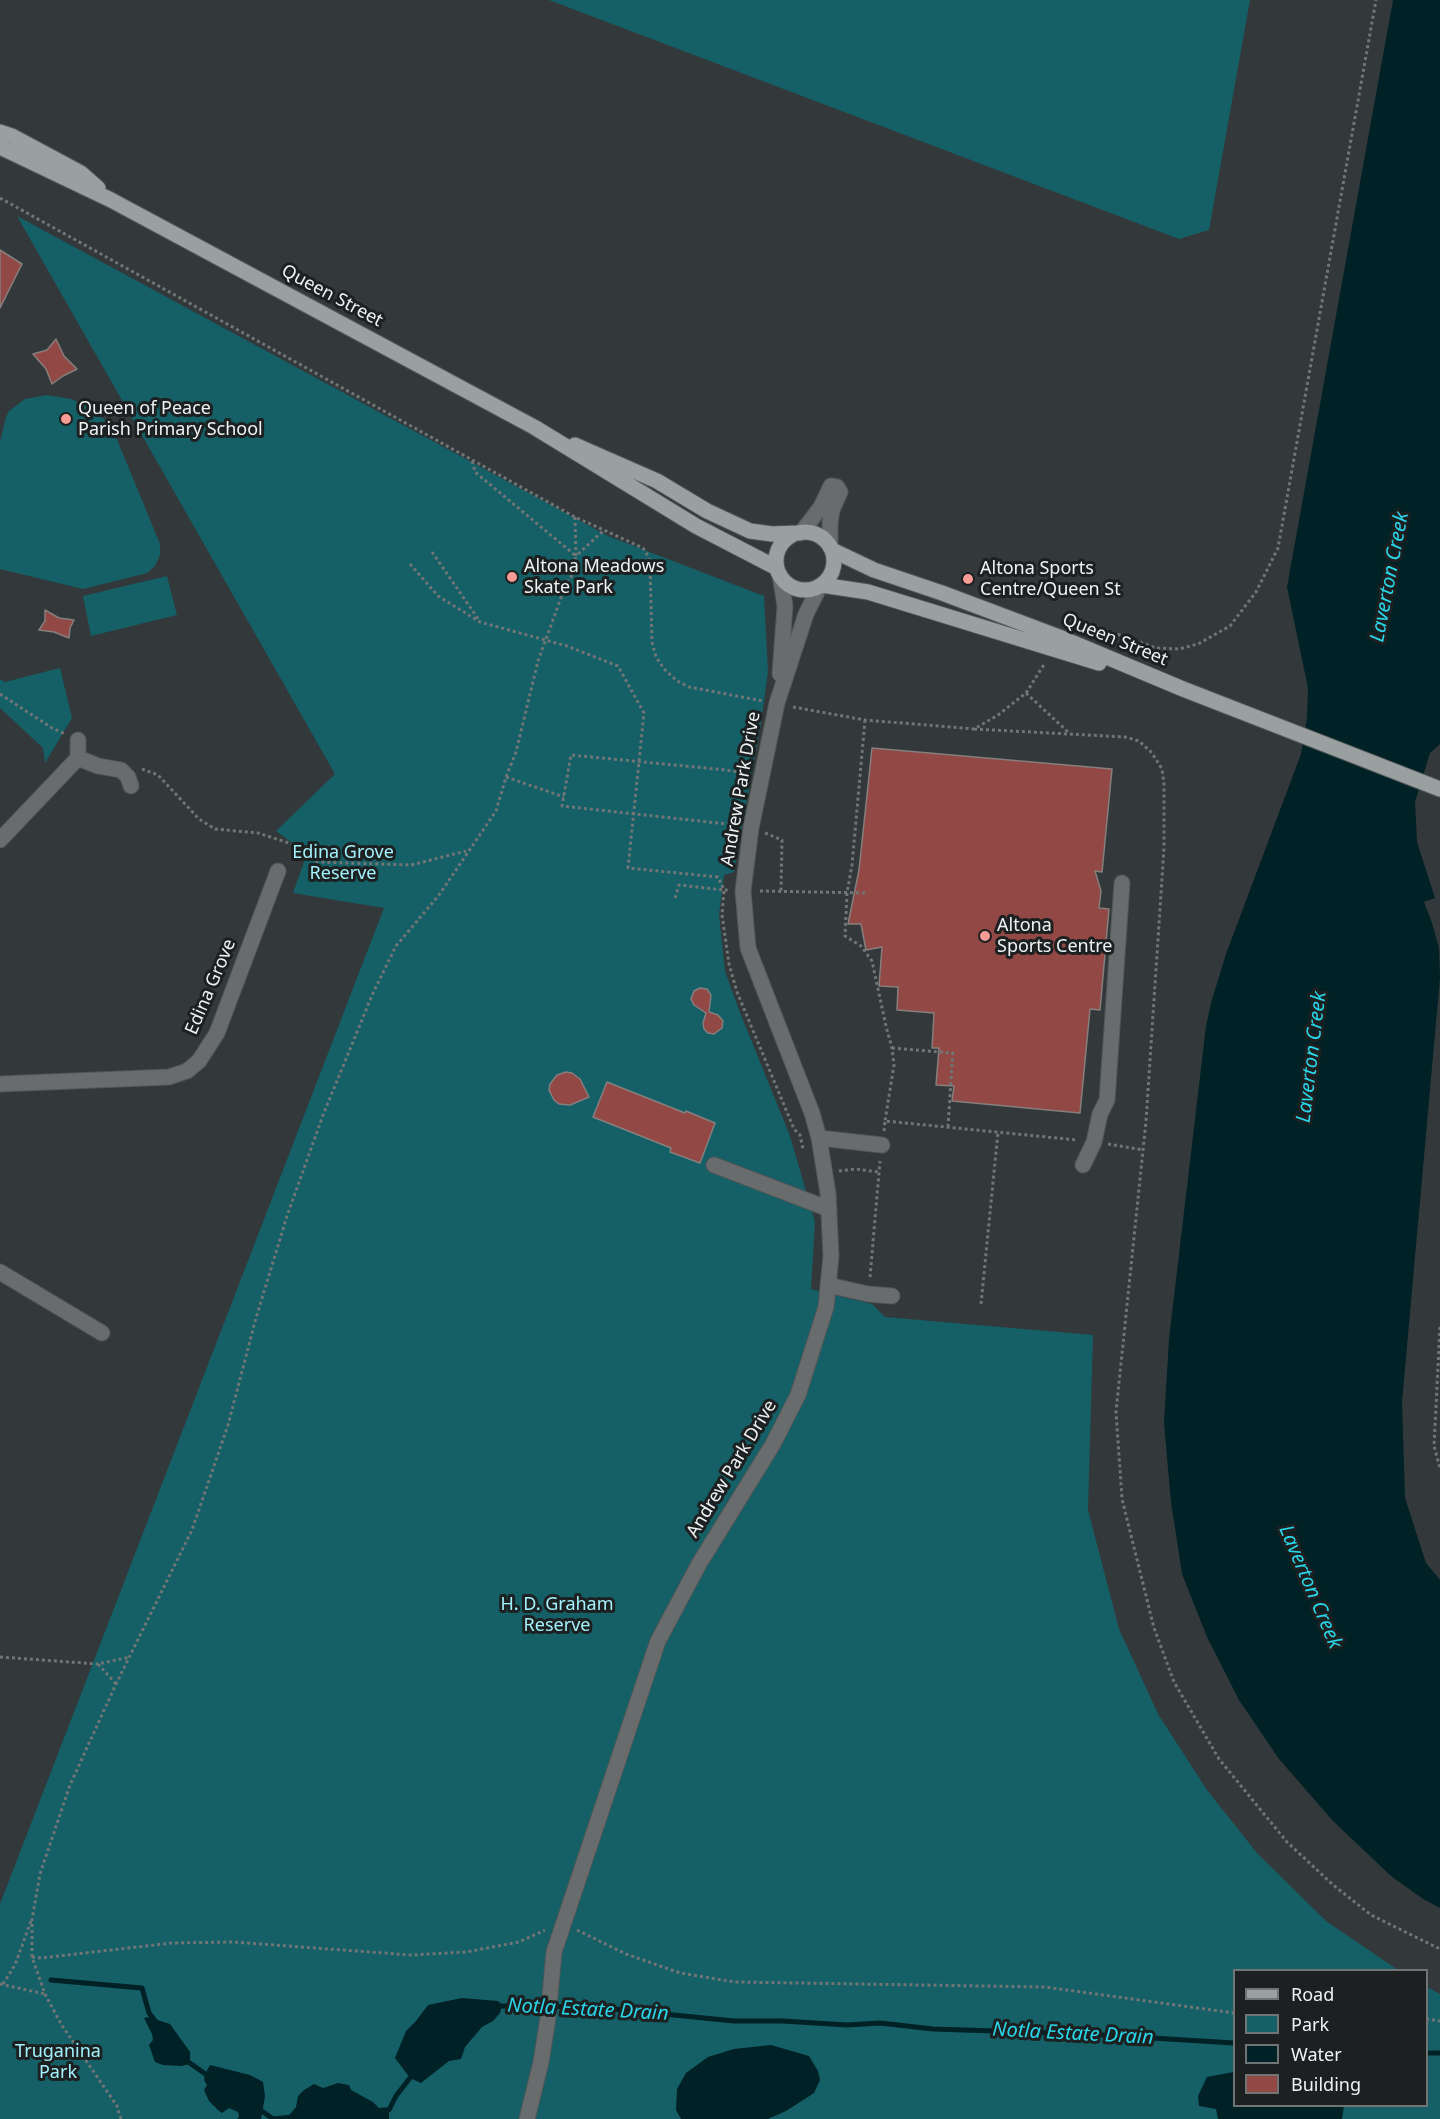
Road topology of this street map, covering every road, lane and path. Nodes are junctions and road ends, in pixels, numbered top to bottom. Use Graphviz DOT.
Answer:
graph roads {
  1 [pos="1376,0"];
  2 [pos="0,132"];
  3 [pos="0,147"];
  4 [pos="0,198"];
  5 [pos="111,200"];
  6 [pos="534,427"];
  7 [pos="472,460"];
  8 [pos="575,517"];
  9 [pos="603,531"];
  10 [pos="800,533"];
  11 [pos="643,548"];
  12 [pos="831,548"];
  13 [pos="432,552"];
  14 [pos="576,556"];
  15 [pos="410,564"];
  16 [pos="779,572"];
  17 [pos="821,586"];
  18 [pos="1067,616"];
  19 [pos="480,622"];
  20 [pos="547,639"];
  21 [pos="1183,689"];
  22 [pos="1026,693"];
  23 [pos="0,694"];
  24 [pos="777,703"];
  25 [pos="865,720"];
  26 [pos="974,729"];
  27 [pos="1070,734"];
  28 [pos="78,740"];
  29 [pos="78,758"];
  30 [pos="639,762"];
  31 [pos="141,769"];
  32 [pos="506,777"];
  33 [pos="743,783"];
  34 [pos="131,786"];
  35 [pos="1440,789"];
  36 [pos="564,797"];
  37 [pos="738,804"];
  38 [pos="634,814"];
  39 [pos="751,828"];
  40 [pos="0,840"];
  41 [pos="468,850"];
  42 [pos="278,871"];
  43 [pos="1122,883"];
  44 [pos="743,891"];
  45 [pos="781,892"];
  46 [pos="847,893"];
  47 [pos="868,893"];
  48 [pos="892,1048"];
  49 [pos="0,1084"];
  50 [pos="885,1121"];
  51 [pos="948,1127"];
  52 [pos="998,1132"];
  53 [pos="819,1138"];
  54 [pos="1094,1142"];
  55 [pos="882,1145"];
  56 [pos="1143,1150"];
  57 [pos="714,1165"];
  58 [pos="1083,1165"];
  59 [pos="829,1209"];
  60 [pos="0,1272"];
  61 [pos="828,1285"];
  62 [pos="868,1294"];
  63 [pos="892,1296"];
  64 [pos="981,1304"];
  65 [pos="1440,1327"];
  66 [pos="102,1333"];
  67 [pos="1440,1468"];
  68 [pos="0,1657"];
  69 [pos="130,1658"];
  70 [pos="98,1664"];
  71 [pos="116,1684"];
  72 [pos="32,1920"];
  73 [pos="562,1922"];
  74 [pos="1440,1949"];
  75 [pos="32,1957"];
  76 [pos="1,1984"];
  77 [pos="45,1994"];
  78 [pos="1233,2013"];
  79 [pos="531,2102"];
  80 [pos="122,2119"];
  81 [pos="527,2119"];
  82 [pos="540,2119"];
  1 -- 18 [label="path"];
  2 -- 5 [label="main road, Queen Street"];
  3 -- 5 [label="main road, Queen Street"];
  4 -- 7 [label="path"];
  5 -- 6 [label="main road, Queen Street"];
  6 -- 10 [label="main road, Queen Street"];
  6 -- 16 [label="main road, Queen Street"];
  7 -- 8 [label="path"];
  7 -- 14 [label="path"];
  8 -- 9 [label="path"];
  8 -- 14 [label="path"];
  9 -- 11 [label="path"];
  9 -- 14 [label="path"];
  10 -- 12 [label="main road"];
  10 -- 12 [label="street"];
  10 -- 16 [label="main road"];
  12 -- 17 [label="main road"];
  12 -- 21 [label="main road, Queen Street"];
  13 -- 19 [label="path"];
  14 -- 20 [label="path"];
  15 -- 19 [label="path"];
  16 -- 17 [label="main road"];
  16 -- 24 [label="street, Andrew Park Drive"];
  17 -- 21 [label="main road, Queen Street"];
  17 -- 24 [label="street, Andrew Park Drive"];
  19 -- 20 [label="path"];
  20 -- 30 [label="path"];
  20 -- 32 [label="path"];
  21 -- 35 [label="main road, Queen Street"];
  22 -- 27 [label="path"];
  23 -- 28 [label="path"];
  24 -- 39 [label="street, Andrew Park Drive"];
  25 -- 46 [label="path"];
  26 -- 27 [label="path"];
  27 -- 56 [label="path"];
  28 -- 29 [label="street"];
  29 -- 34 [label="street"];
  29 -- 40 [label="street"];
  30 -- 33 [label="path"];
  30 -- 36 [label="path"];
  30 -- 38 [label="path"];
  31 -- 41 [label="path"];
  32 -- 36 [label="path"];
  32 -- 41 [label="path"];
  36 -- 38 [label="path"];
  37 -- 38 [label="path"];
  38 -- 44 [label="path"];
  39 -- 44 [label="street, Andrew Park Drive"];
  39 -- 45 [label="path"];
  41 -- 69 [label="path"];
  42 -- 49 [label="street, Edina Grove"];
  43 -- 54 [label="street"];
  44 -- 45 [label="path"];
  44 -- 53 [label="street, Andrew Park Drive"];
  45 -- 46 [label="path"];
  46 -- 47 [label="path"];
  46 -- 48 [label="path"];
  48 -- 50 [label="path"];
  48 -- 51 [label="path"];
  50 -- 51 [label="path"];
  50 -- 55 [label="path"];
  51 -- 52 [label="path"];
  52 -- 54 [label="path"];
  52 -- 64 [label="path"];
  53 -- 55 [label="street"];
  53 -- 59 [label="street, Andrew Park Drive"];
  54 -- 56 [label="path"];
  54 -- 58 [label="street"];
  55 -- 62 [label="path"];
  56 -- 74 [label="path"];
  57 -- 59 [label="street"];
  59 -- 61 [label="street, Andrew Park Drive"];
  60 -- 66 [label="street"];
  61 -- 62 [label="street"];
  61 -- 73 [label="street, Andrew Park Drive"];
  62 -- 63 [label="street"];
  65 -- 67 [label="path"];
  68 -- 70 [label="path"];
  69 -- 70 [label="path"];
  69 -- 71 [label="path"];
  70 -- 71 [label="path"];
  71 -- 72 [label="path"];
  72 -- 75 [label="path"];
  72 -- 76 [label="path"];
  73 -- 75 [label="path"];
  73 -- 78 [label="path"];
  73 -- 79 [label="street, Andrew Park Drive"];
  75 -- 77 [label="path"];
  76 -- 77 [label="path"];
  77 -- 80 [label="path"];
  79 -- 81 [label="street, Andrew Park Drive"];
  79 -- 82 [label="street"];
}
